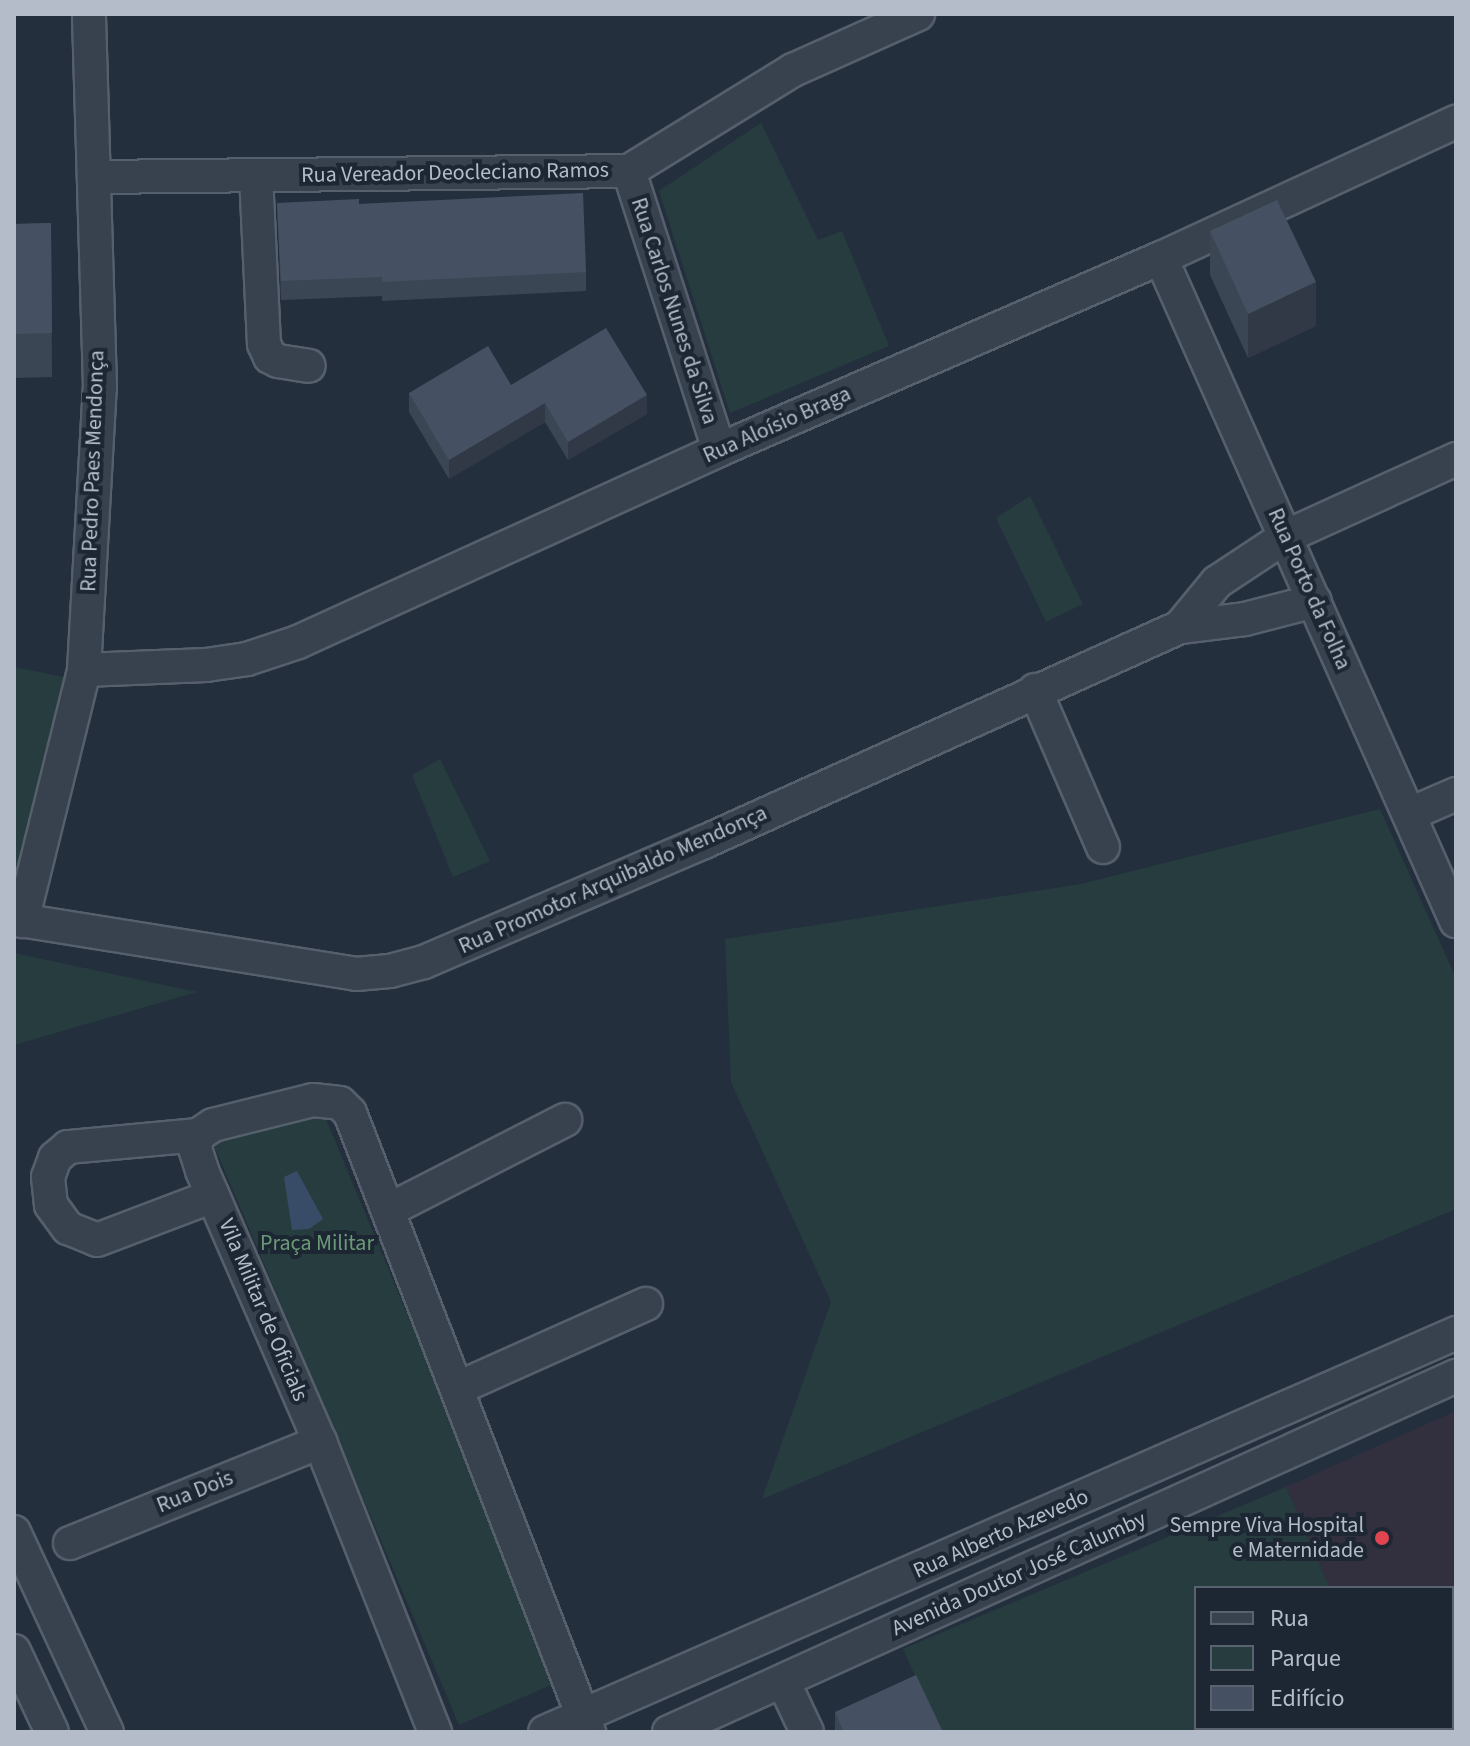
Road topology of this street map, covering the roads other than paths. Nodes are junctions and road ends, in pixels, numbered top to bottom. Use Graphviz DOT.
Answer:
graph roads {
  1 [pos="89,14"];
  2 [pos="918,14"];
  3 [pos="1456,122"];
  4 [pos="629,171"];
  5 [pos="256,175"];
  6 [pos="95,177"];
  7 [pos="1161,258"];
  8 [pos="309,366"];
  9 [pos="719,450"];
  10 [pos="1456,459"];
  11 [pos="1285,537"];
  12 [pos="1315,601"];
  13 [pos="1180,627"];
  14 [pos="84,670"];
  15 [pos="1035,690"];
  16 [pos="1456,794"];
  17 [pos="1410,814"];
  18 [pos="1103,847"];
  19 [pos="18,920"];
  20 [pos="1456,921"];
  21 [pos="565,1120"];
  22 [pos="198,1135"];
  23 [pos="213,1196"];
  24 [pos="389,1210"];
  25 [pos="646,1304"];
  26 [pos="1456,1333"];
  27 [pos="1456,1376"];
  28 [pos="458,1388"];
  29 [pos="320,1442"];
  30 [pos="1142,1473"];
  31 [pos="1160,1511"];
  32 [pos="14,1532"];
  33 [pos="70,1543"];
  34 [pos="14,1651"];
  35 [pos="80,1675"];
  36 [pos="783,1681"];
  37 [pos="24,1698"];
  38 [pos="586,1724"];
  39 [pos="52,1732"];
  40 [pos="107,1732"];
  41 [pos="435,1732"];
  42 [pos="545,1732"];
  43 [pos="669,1732"];
  44 [pos="807,1732"];
  1 -- 6 [label="street, Rua Pedro Paes Mendonça"];
  2 -- 4 [label="street, Rua Vereador Deocleciano Ramos"];
  3 -- 7 [label="street, Rua Aloísio Braga"];
  4 -- 5 [label="street, Rua Vereador Deocleciano Ramos"];
  4 -- 9 [label="street, Rua Carlos Nunes da Silva"];
  5 -- 6 [label="street, Rua Vereador Deocleciano Ramos"];
  5 -- 8 [label="street"];
  6 -- 14 [label="street, Rua Pedro Paes Mendonça"];
  7 -- 9 [label="street, Rua Aloísio Braga"];
  7 -- 11 [label="street, Rua Porto da Folha"];
  9 -- 14 [label="street, Rua Aloísio Braga"];
  10 -- 11 [label="street, Rua Promotor Arquibaldo Mendonça"];
  11 -- 12 [label="street, Rua Porto da Folha"];
  11 -- 13 [label="street, Rua Promotor Arquibaldo Mendonça"];
  12 -- 13 [label="street, Rua Promotor Arquibaldo Mendonça"];
  12 -- 17 [label="street, Rua Porto da Folha"];
  13 -- 15 [label="street, Rua Promotor Arquibaldo Mendonça"];
  14 -- 19 [label="street, Rua Pedro Paes Mendonça"];
  15 -- 18 [label="street"];
  15 -- 19 [label="street, Rua Promotor Arquibaldo Mendonça"];
  16 -- 17 [label="street"];
  17 -- 20 [label="street, Rua Porto da Folha"];
  21 -- 24 [label="street"];
  22 -- 23 [label="street, Vila Militar de Oficials"];
  22 -- 23 [label="street"];
  22 -- 24 [label="street"];
  23 -- 29 [label="street, Vila Militar de Oficials"];
  24 -- 28 [label="street"];
  25 -- 28 [label="street"];
  26 -- 30 [label="street, Rua Alberto Azevedo"];
  27 -- 31 [label="street, Avenida Doutor José Calumby"];
  28 -- 38 [label="street"];
  29 -- 33 [label="street, Rua Dois"];
  29 -- 41 [label="street, Vila Militar de Oficials"];
  30 -- 31 [label="street"];
  30 -- 38 [label="street, Rua Alberto Azevedo"];
  31 -- 36 [label="street, Avenida Doutor José Calumby"];
  32 -- 35 [label="street"];
  34 -- 37 [label="street"];
  35 -- 37 [label="street"];
  35 -- 40 [label="street"];
  36 -- 43 [label="street, Avenida Doutor José Calumby"];
  36 -- 44 [label="street"];
  37 -- 39 [label="street"];
  38 -- 42 [label="street, Rua Alberto Azevedo"];
}
